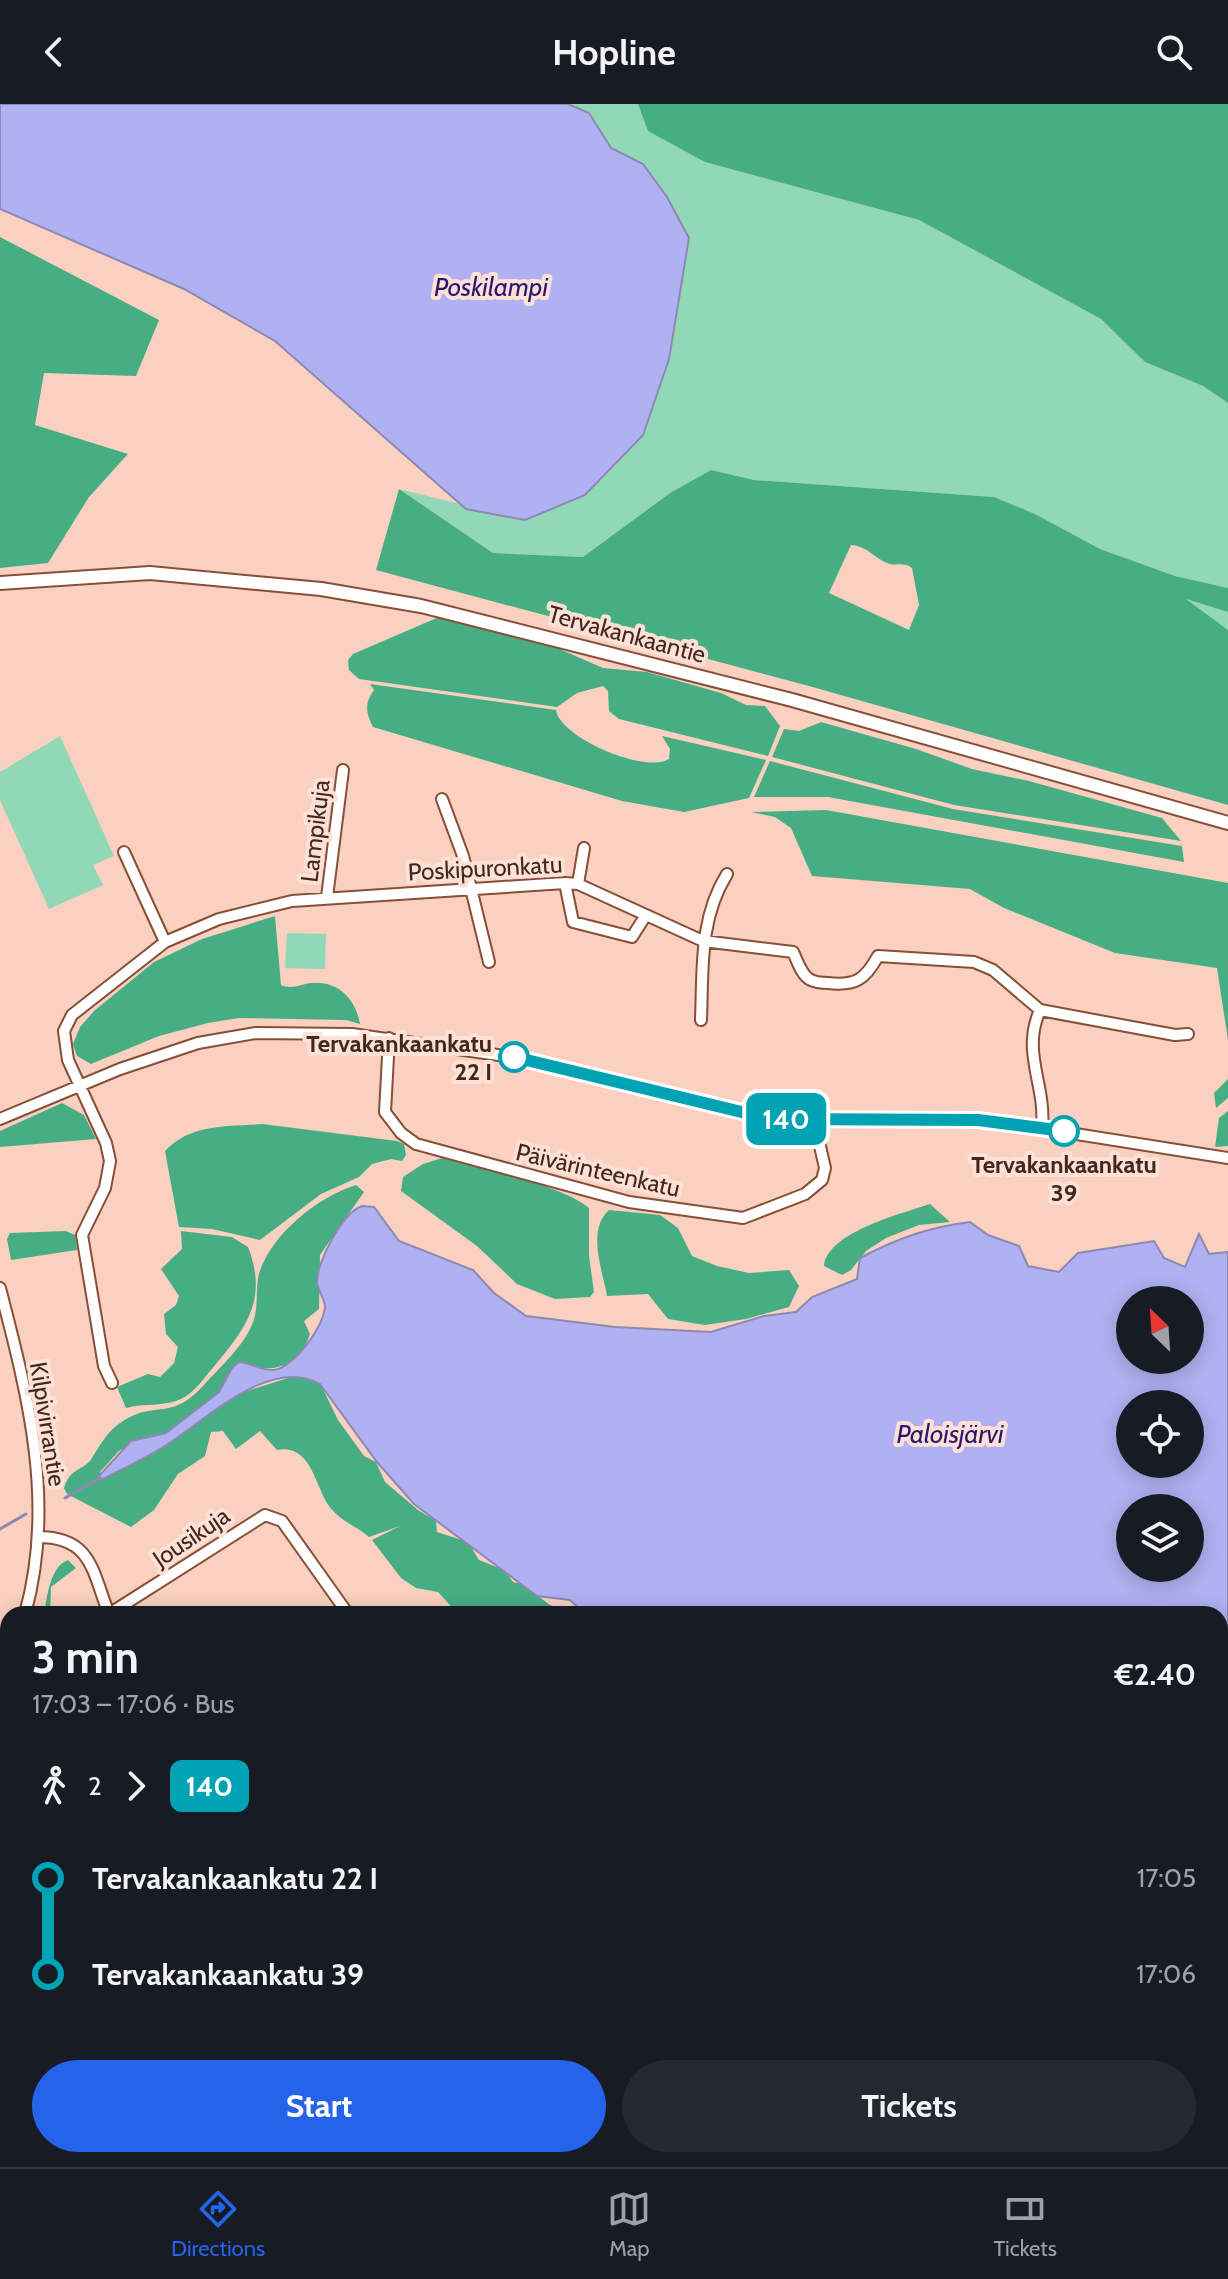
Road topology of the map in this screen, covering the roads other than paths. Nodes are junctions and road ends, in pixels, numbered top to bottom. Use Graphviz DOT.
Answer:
graph roads {
  1 [pos="0,583"];
  2 [pos="343,770"];
  3 [pos="442,799"];
  4 [pos="1228,823"];
  5 [pos="584,848"];
  6 [pos="124,852"];
  7 [pos="727,874"];
  8 [pos="565,883"];
  9 [pos="578,884"];
  10 [pos="470,887"];
  11 [pos="327,897"];
  12 [pos="646,915"];
  13 [pos="703,941"];
  14 [pos="165,942"];
  15 [pos="489,962"];
  16 [pos="1040,1010"];
  17 [pos="701,1020"];
  18 [pos="1188,1034"];
  19 [pos="389,1038"];
  20 [pos="80,1087"];
  21 [pos="0,1119"];
  22 [pos="814,1120"];
  23 [pos="1042,1127"];
  24 [pos="1228,1158"];
  25 [pos="0,1288"];
  26 [pos="4,1320"];
  27 [pos="112,1383"];
  28 [pos="38,1537"];
  29 [pos="26,1606"];
  30 [pos="106,1606"];
  31 [pos="122,1606"];
  32 [pos="342,1606"];
  1 -- 4 [label="street, Tervakankaantie"];
  2 -- 11 [label="street, Lampikuja"];
  3 -- 10 [label="street"];
  5 -- 9 [label="street"];
  6 -- 14 [label="street"];
  7 -- 13 [label="street"];
  8 -- 9 [label="street, Poskipuronkatu"];
  8 -- 10 [label="street, Poskipuronkatu"];
  8 -- 12 [label="street"];
  9 -- 12 [label="street, Poskipuronkatu"];
  10 -- 11 [label="street, Poskipuronkatu"];
  10 -- 15 [label="street"];
  11 -- 14 [label="street, Poskipuronkatu"];
  12 -- 13 [label="street, Poskipuronkatu"];
  13 -- 16 [label="street, Poskipuronkatu"];
  13 -- 17 [label="street"];
  14 -- 20 [label="street, Poskipuronkatu"];
  16 -- 18 [label="street, Poskipuronkatu"];
  16 -- 23 [label="street"];
  19 -- 20 [label="street"];
  19 -- 22 [label="street"];
  19 -- 22 [label="street, Päivärinteenkatu"];
  20 -- 21 [label="street"];
  20 -- 27 [label="street, Poskipuronkatu"];
  22 -- 23 [label="street"];
  23 -- 24 [label="street"];
  25 -- 26 [label="street, Kilpivirrantie"];
  26 -- 28 [label="street, Kilpivirrantie"];
  28 -- 29 [label="street, Kilpivirrantie"];
  28 -- 30 [label="street"];
  31 -- 32 [label="street, Jousikuja"];
}
